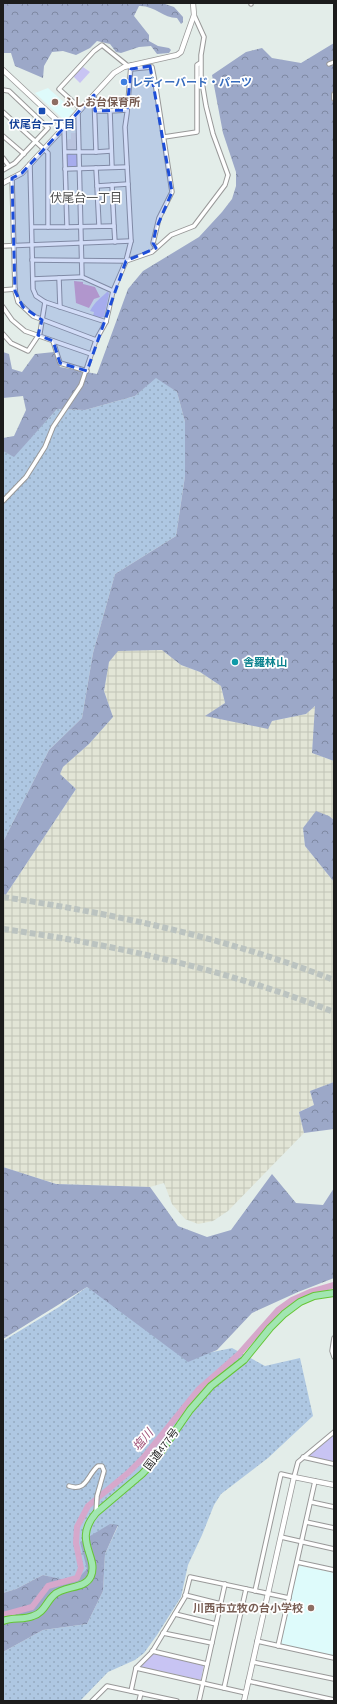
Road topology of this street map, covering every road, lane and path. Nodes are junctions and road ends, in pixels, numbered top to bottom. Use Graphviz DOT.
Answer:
graph roads {
  1 [pos="193,3"];
  2 [pos="194,15"];
  3 [pos="334,62"];
  4 [pos="200,63"];
  5 [pos="329,64"];
  6 [pos="130,67"];
  7 [pos="3,70"];
  8 [pos="3,90"];
  9 [pos="334,94"];
  10 [pos="94,95"];
  11 [pos="334,99"];
  12 [pos="127,110"];
  13 [pos="79,111"];
  14 [pos="95,111"];
  15 [pos="110,111"];
  16 [pos="3,112"];
  17 [pos="64,127"];
  18 [pos="3,136"];
  19 [pos="164,138"];
  20 [pos="36,141"];
  21 [pos="45,149"];
  22 [pos="111,151"];
  23 [pos="65,152"];
  24 [pos="80,152"];
  25 [pos="96,152"];
  26 [pos="24,154"];
  27 [pos="3,158"];
  28 [pos="30,164"];
  29 [pos="9,166"];
  30 [pos="112,167"];
  31 [pos="127,167"];
  32 [pos="80,168"];
  33 [pos="96,168"];
  34 [pos="65,169"];
  35 [pos="3,170"];
  36 [pos="12,178"];
  37 [pos="3,183"];
  38 [pos="128,184"];
  39 [pos="112,185"];
  40 [pos="97,186"];
  41 [pos="99,226"];
  42 [pos="114,226"];
  43 [pos="32,227"];
  44 [pos="48,227"];
  45 [pos="67,227"];
  46 [pos="82,227"];
  47 [pos="82,242"];
  48 [pos="115,242"];
  49 [pos="131,242"];
  50 [pos="32,244"];
  51 [pos="14,245"];
  52 [pos="3,246"];
  53 [pos="156,248"];
  54 [pos="82,259"];
  55 [pos="32,260"];
  56 [pos="126,261"];
  57 [pos="82,277"];
  58 [pos="59,278"];
  59 [pos="33,279"];
  60 [pos="15,289"];
  61 [pos="3,290"];
  62 [pos="113,291"];
  63 [pos="45,302"];
  64 [pos="3,307"];
  65 [pos="60,307"];
  66 [pos="42,320"];
  67 [pos="106,322"];
  68 [pos="3,334"];
  69 [pos="38,336"];
  70 [pos="96,340"];
  71 [pos="53,341"];
  72 [pos="91,354"];
  73 [pos="87,371"];
  74 [pos="3,501"];
  75 [pos="334,1292"];
  76 [pos="334,1338"];
  77 [pos="334,1357"];
  78 [pos="334,1432"];
  79 [pos="303,1457"];
  80 [pos="334,1464"];
  81 [pos="294,1477"];
  82 [pos="315,1481"];
  83 [pos="334,1485"];
  84 [pos="69,1486"];
  85 [pos="311,1502"];
  86 [pos="334,1507"];
  87 [pos="96,1513"];
  88 [pos="306,1522"];
  89 [pos="334,1528"];
  90 [pos="281,1537"];
  91 [pos="302,1542"];
  92 [pos="334,1549"];
  93 [pos="297,1562"];
  94 [pos="334,1570"];
  95 [pos="225,1584"];
  96 [pos="246,1589"];
  97 [pos="255,1590"];
  98 [pos="268,1593"];
  99 [pos="185,1595"];
  100 [pos="289,1598"];
  101 [pos="221,1604"];
  102 [pos="174,1614"];
  103 [pos="3,1621"];
  104 [pos="216,1624"];
  105 [pos="163,1633"];
  106 [pos="257,1641"];
  107 [pos="212,1643"];
  108 [pos="278,1646"];
  109 [pos="152,1651"];
  110 [pos="334,1658"];
  111 [pos="253,1662"];
  112 [pos="207,1664"];
  113 [pos="136,1668"];
  114 [pos="334,1679"];
  115 [pos="248,1681"];
  116 [pos="203,1683"];
  117 [pos="224,1688"];
  118 [pos="131,1691"];
  119 [pos="141,1693"];
  120 [pos="246,1693"];
  121 [pos="159,1699"];
  122 [pos="325,1700"];
  123 [pos="334,1700"];
  124 [pos="94,1701"];
  125 [pos="140,1701"];
  126 [pos="177,1701"];
  127 [pos="199,1701"];
  128 [pos="244,1701"];
  1 -- 2 [label="street"];
  2 -- 4 [label="street"];
  2 -- 6 [label="street"];
  3 -- 5 [label="street"];
  4 -- 19 [label="street"];
  4 -- 53 [label="street"];
  6 -- 10 [label="street"];
  6 -- 12 [label="street"];
  6 -- 13 [label="street"];
  6 -- 19 [label="street"];
  7 -- 17 [label="street"];
  8 -- 20 [label="street"];
  9 -- 11 [label="street"];
  10 -- 13 [label="street"];
  10 -- 14 [label="street"];
  12 -- 15 [label="street"];
  12 -- 31 [label="street"];
  13 -- 17 [label="street"];
  13 -- 24 [label="street"];
  14 -- 15 [label="street"];
  14 -- 25 [label="street"];
  15 -- 22 [label="street"];
  16 -- 20 [label="street"];
  17 -- 21 [label="street"];
  17 -- 23 [label="street"];
  18 -- 26 [label="street"];
  19 -- 53 [label="street"];
  20 -- 21 [label="street"];
  20 -- 26 [label="street"];
  21 -- 28 [label="street"];
  21 -- 44 [label="street"];
  22 -- 25 [label="street"];
  22 -- 30 [label="street"];
  23 -- 24 [label="street"];
  23 -- 34 [label="street"];
  24 -- 25 [label="street"];
  24 -- 32 [label="street"];
  26 -- 29 [label="street"];
  27 -- 29 [label="street"];
  28 -- 36 [label="street"];
  28 -- 43 [label="street"];
  29 -- 35 [label="street"];
  30 -- 31 [label="street"];
  30 -- 33 [label="street"];
  31 -- 38 [label="street"];
  32 -- 33 [label="street"];
  32 -- 34 [label="street"];
  32 -- 46 [label="street"];
  33 -- 40 [label="street"];
  34 -- 45 [label="street"];
  36 -- 37 [label="street"];
  36 -- 51 [label="street"];
  38 -- 39 [label="street"];
  38 -- 49 [label="street"];
  39 -- 40 [label="street"];
  39 -- 42 [label="street"];
  40 -- 41 [label="street"];
  41 -- 42 [label="street"];
  41 -- 46 [label="street"];
  42 -- 48 [label="street"];
  43 -- 44 [label="street"];
  43 -- 50 [label="street"];
  44 -- 45 [label="street"];
  45 -- 46 [label="street"];
  46 -- 47 [label="street"];
  47 -- 48 [label="street"];
  47 -- 50 [label="street"];
  47 -- 54 [label="street"];
  48 -- 49 [label="street"];
  49 -- 56 [label="street"];
  50 -- 51 [label="street"];
  50 -- 55 [label="street"];
  51 -- 52 [label="street"];
  51 -- 60 [label="street"];
  53 -- 56 [label="street"];
  54 -- 55 [label="street"];
  54 -- 56 [label="street"];
  54 -- 57 [label="street"];
  55 -- 59 [label="street"];
  56 -- 62 [label="street"];
  57 -- 58 [label="street"];
  57 -- 62 [label="street"];
  58 -- 59 [label="street"];
  58 -- 65 [label="street"];
  59 -- 63 [label="street"];
  60 -- 61 [label="street"];
  60 -- 66 [label="street"];
  62 -- 67 [label="street"];
  63 -- 65 [label="street"];
  63 -- 66 [label="street"];
  64 -- 69 [label="street"];
  65 -- 67 [label="street"];
  66 -- 69 [label="street"];
  66 -- 70 [label="street"];
  67 -- 70 [label="street"];
  68 -- 69 [label="street"];
  69 -- 71 [label="street"];
  70 -- 72 [label="street"];
  71 -- 72 [label="street"];
  71 -- 73 [label="street"];
  72 -- 73 [label="street"];
  73 -- 74 [label="street"];
  75 -- 87 [label="highway, 国道477号"];
  76 -- 77 [label="street"];
  78 -- 79 [label="street"];
  79 -- 80 [label="street"];
  79 -- 81 [label="street"];
  81 -- 82 [label="street"];
  81 -- 90 [label="street"];
  81 -- 97 [label="street"];
  82 -- 83 [label="street"];
  82 -- 85 [label="street"];
  84 -- 87 [label="street"];
  85 -- 86 [label="street"];
  85 -- 88 [label="street"];
  87 -- 103 [label="highway, 国道477号"];
  88 -- 89 [label="street"];
  88 -- 91 [label="street"];
  90 -- 91 [label="street"];
  90 -- 98 [label="street"];
  91 -- 92 [label="street"];
  91 -- 93 [label="street"];
  93 -- 94 [label="street"];
  93 -- 100 [label="street"];
  95 -- 96 [label="street"];
  95 -- 99 [label="street"];
  95 -- 101 [label="street"];
  96 -- 97 [label="street"];
  96 -- 117 [label="street"];
  97 -- 98 [label="street"];
  98 -- 100 [label="street"];
  98 -- 106 [label="street"];
  99 -- 101 [label="street"];
  99 -- 102 [label="street"];
  100 -- 108 [label="street"];
  101 -- 104 [label="street"];
  102 -- 104 [label="street"];
  102 -- 105 [label="street"];
  104 -- 107 [label="street"];
  105 -- 107 [label="street"];
  105 -- 109 [label="street"];
  106 -- 108 [label="street"];
  106 -- 111 [label="street"];
  107 -- 112 [label="street"];
  108 -- 110 [label="street"];
  109 -- 112 [label="street"];
  109 -- 113 [label="street"];
  111 -- 114 [label="street"];
  111 -- 115 [label="street"];
  112 -- 116 [label="street"];
  113 -- 116 [label="street"];
  113 -- 118 [label="street"];
  115 -- 120 [label="street"];
  115 -- 122 [label="street"];
  116 -- 117 [label="street"];
  116 -- 127 [label="street"];
  117 -- 120 [label="street"];
  118 -- 119 [label="street"];
  118 -- 124 [label="street"];
  119 -- 121 [label="street"];
  119 -- 125 [label="street"];
  120 -- 128 [label="street"];
  121 -- 126 [label="street"];
  122 -- 123 [label="street"];
}
